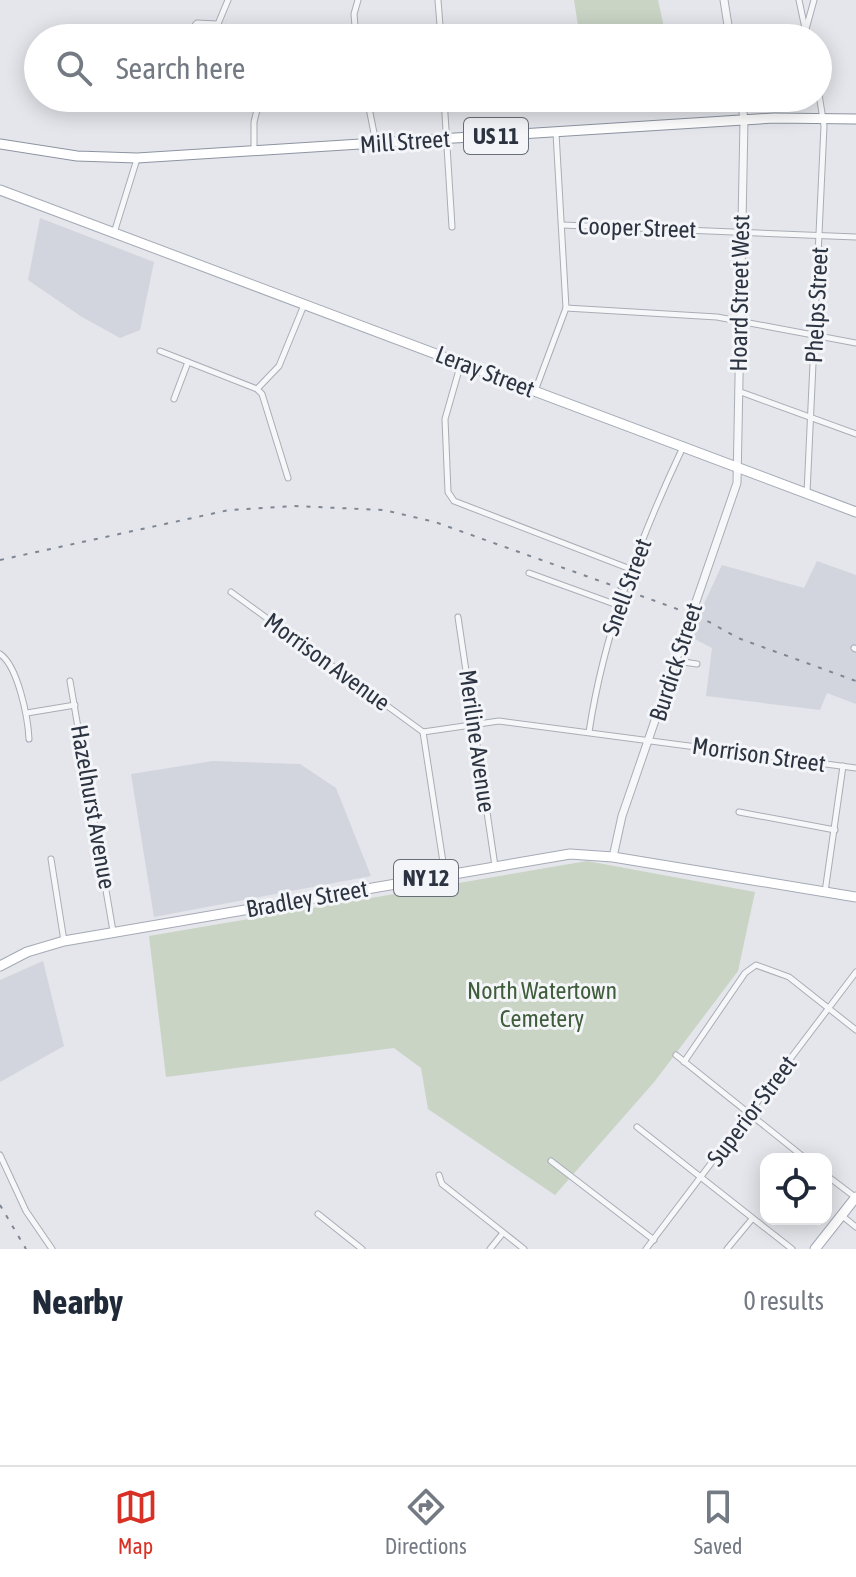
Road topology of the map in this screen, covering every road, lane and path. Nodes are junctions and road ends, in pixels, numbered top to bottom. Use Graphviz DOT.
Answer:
graph roads {
  1 [pos="228,0"];
  2 [pos="358,0"];
  3 [pos="438,0"];
  4 [pos="724,0"];
  5 [pos="799,0"];
  6 [pos="814,0"];
  7 [pos="196,24"];
  8 [pos="218,24"];
  9 [pos="357,24"];
  10 [pos="440,24"];
  11 [pos="728,24"];
  12 [pos="804,24"];
  13 [pos="810,24"];
  14 [pos="257,112"];
  15 [pos="370,112"];
  16 [pos="445,112"];
  17 [pos="743,112"];
  18 [pos="822,112"];
  19 [pos="823,117"];
  20 [pos="856,119"];
  21 [pos="744,120"];
  22 [pos="556,132"];
  23 [pos="446,140"];
  24 [pos="376,144"];
  25 [pos="1,146"];
  26 [pos="254,151"];
  27 [pos="137,158"];
  28 [pos="0,187"];
  29 [pos="562,225"];
  30 [pos="452,227"];
  31 [pos="742,232"];
  32 [pos="114,233"];
  33 [pos="820,235"];
  34 [pos="856,237"];
  35 [pos="305,304"];
  36 [pos="566,308"];
  37 [pos="739,321"];
  38 [pos="816,335"];
  39 [pos="856,343"];
  40 [pos="160,351"];
  41 [pos="188,362"];
  42 [pos="461,363"];
  43 [pos="257,389"];
  44 [pos="535,391"];
  45 [pos="738,391"];
  46 [pos="174,399"];
  47 [pos="812,418"];
  48 [pos="856,434"];
  49 [pos="683,446"];
  50 [pos="737,466"];
  51 [pos="288,478"];
  52 [pos="807,493"];
  53 [pos="856,512"];
  54 [pos="633,570"];
  55 [pos="529,573"];
  56 [pos="231,592"];
  57 [pos="620,606"];
  58 [pos="458,617"];
  59 [pos="0,654"];
  60 [pos="676,661"];
  61 [pos="697,664"];
  62 [pos="70,681"];
  63 [pos="75,705"];
  64 [pos="27,713"];
  65 [pos="474,723"];
  66 [pos="423,732"];
  67 [pos="589,732"];
  68 [pos="29,739"];
  69 [pos="651,741"];
  70 [pos="843,766"];
  71 [pos="856,768"];
  72 [pos="739,812"];
  73 [pos="835,830"];
  74 [pos="613,857"];
  75 [pos="51,859"];
  76 [pos="495,866"];
  77 [pos="445,875"];
  78 [pos="825,892"];
  79 [pos="856,897"];
  80 [pos="113,932"];
  81 [pos="64,941"];
  82 [pos="0,966"];
  83 [pos="856,972"];
  84 [pos="829,1008"];
  85 [pos="856,1030"];
  86 [pos="676,1055"];
  87 [pos="684,1062"];
  88 [pos="749,1115"];
  89 [pos="637,1127"];
  90 [pos="798,1153"];
  91 [pos="0,1155"];
  92 [pos="551,1161"];
  93 [pos="439,1175"];
  94 [pos="702,1179"];
  95 [pos="832,1180"];
  96 [pos="856,1198"];
  97 [pos="318,1214"];
  98 [pos="841,1215"];
  99 [pos="752,1219"];
  100 [pos="856,1227"];
  101 [pos="503,1233"];
  102 [pos="654,1240"];
  103 [pos="52,1249"];
  104 [pos="362,1249"];
  105 [pos="490,1249"];
  106 [pos="524,1249"];
  107 [pos="646,1249"];
  108 [pos="727,1249"];
  109 [pos="792,1249"];
  110 [pos="815,1249"];
  1 -- 8 [label="street"];
  2 -- 9 [label="street"];
  3 -- 10 [label="street"];
  4 -- 11 [label="street"];
  5 -- 12 [label="street"];
  6 -- 13 [label="street"];
  7 -- 8 [label="street"];
  14 -- 26 [label="street"];
  15 -- 24 [label="street"];
  16 -- 23 [label="street"];
  17 -- 21 [label="street, Hoard Street West"];
  18 -- 19 [label="street, Phelps Street"];
  19 -- 20 [label="main road, Mill Street / US 11"];
  19 -- 21 [label="main road, Mill Street / US 11"];
  19 -- 33 [label="street, Phelps Street"];
  21 -- 22 [label="main road, Mill Street / US 11"];
  21 -- 31 [label="street, Hoard Street West"];
  22 -- 23 [label="main road, Mill Street / US 11"];
  22 -- 29 [label="street"];
  23 -- 24 [label="main road, Mill Street / US 11"];
  23 -- 30 [label="street"];
  24 -- 26 [label="main road, Mill Street / US 11"];
  25 -- 27 [label="main road, Mill Street / US 11"];
  26 -- 27 [label="main road, Mill Street / US 11"];
  27 -- 32 [label="street"];
  28 -- 32 [label="main road, Leray Street"];
  29 -- 31 [label="street, Cooper Street"];
  29 -- 36 [label="street"];
  31 -- 33 [label="street, Cooper Street"];
  31 -- 37 [label="street, Hoard Street West"];
  32 -- 35 [label="main road, Leray Street"];
  33 -- 34 [label="street, Cooper Street"];
  33 -- 38 [label="street, Phelps Street"];
  35 -- 42 [label="main road, Leray Street"];
  35 -- 43 [label="street"];
  36 -- 37 [label="street"];
  36 -- 44 [label="street"];
  37 -- 38 [label="street"];
  37 -- 45 [label="street, Hoard Street West"];
  38 -- 39 [label="street"];
  38 -- 47 [label="street, Phelps Street"];
  40 -- 41 [label="street"];
  41 -- 43 [label="street"];
  41 -- 46 [label="street"];
  42 -- 44 [label="main road, Leray Street"];
  42 -- 54 [label="street"];
  43 -- 51 [label="street"];
  44 -- 49 [label="main road, Leray Street"];
  45 -- 47 [label="street"];
  45 -- 50 [label="street, Hoard Street West"];
  47 -- 48 [label="street"];
  47 -- 52 [label="street, Phelps Street"];
  49 -- 50 [label="main road, Leray Street"];
  49 -- 54 [label="street, Snell Street"];
  50 -- 52 [label="main road, Leray Street"];
  50 -- 60 [label="street, Burdick Street"];
  52 -- 53 [label="main road, Leray Street"];
  54 -- 57 [label="street, Snell Street"];
  55 -- 57 [label="street"];
  56 -- 66 [label="street, Morrison Avenue"];
  57 -- 67 [label="street, Snell Street"];
  58 -- 65 [label="street, Meriline Avenue"];
  59 -- 64 [label="street"];
  60 -- 61 [label="street"];
  60 -- 69 [label="street, Burdick Street"];
  62 -- 63 [label="street, Hazelhurst Avenue"];
  63 -- 64 [label="street"];
  63 -- 80 [label="street, Hazelhurst Avenue"];
  64 -- 68 [label="street"];
  65 -- 66 [label="street, Morrison Street"];
  65 -- 67 [label="street, Morrison Street"];
  65 -- 76 [label="street, Meriline Avenue"];
  66 -- 77 [label="street"];
  67 -- 69 [label="street, Morrison Street"];
  69 -- 70 [label="street, Morrison Street"];
  69 -- 74 [label="street, Burdick Street"];
  70 -- 71 [label="street, Morrison Street"];
  70 -- 73 [label="street"];
  72 -- 73 [label="street"];
  73 -- 78 [label="street"];
  74 -- 76 [label="main road, Bradley Street / NY 12"];
  74 -- 78 [label="main road, Bradley Street / NY 12"];
  75 -- 81 [label="street"];
  76 -- 77 [label="main road, Bradley Street / NY 12"];
  77 -- 80 [label="main road, Bradley Street / NY 12"];
  78 -- 79 [label="main road, Bradley Street / NY 12"];
  80 -- 81 [label="main road, Bradley Street / NY 12"];
  81 -- 82 [label="main road, Bradley Street / NY 12"];
  83 -- 84 [label="street, Superior Street"];
  84 -- 85 [label="street"];
  84 -- 87 [label="street"];
  84 -- 88 [label="street, Superior Street"];
  86 -- 87 [label="street"];
  87 -- 88 [label="street"];
  88 -- 90 [label="street"];
  88 -- 94 [label="street, Superior Street"];
  89 -- 94 [label="street"];
  91 -- 103 [label="street"];
  92 -- 102 [label="street"];
  93 -- 101 [label="street"];
  94 -- 99 [label="street"];
  94 -- 102 [label="street, Superior Street"];
  95 -- 96 [label="street"];
  96 -- 98 [label="main road"];
  97 -- 104 [label="street"];
  98 -- 100 [label="street"];
  98 -- 110 [label="main road"];
  99 -- 108 [label="street"];
  99 -- 109 [label="street"];
  101 -- 105 [label="street"];
  101 -- 106 [label="street"];
  102 -- 107 [label="street, Superior Street"];
}
